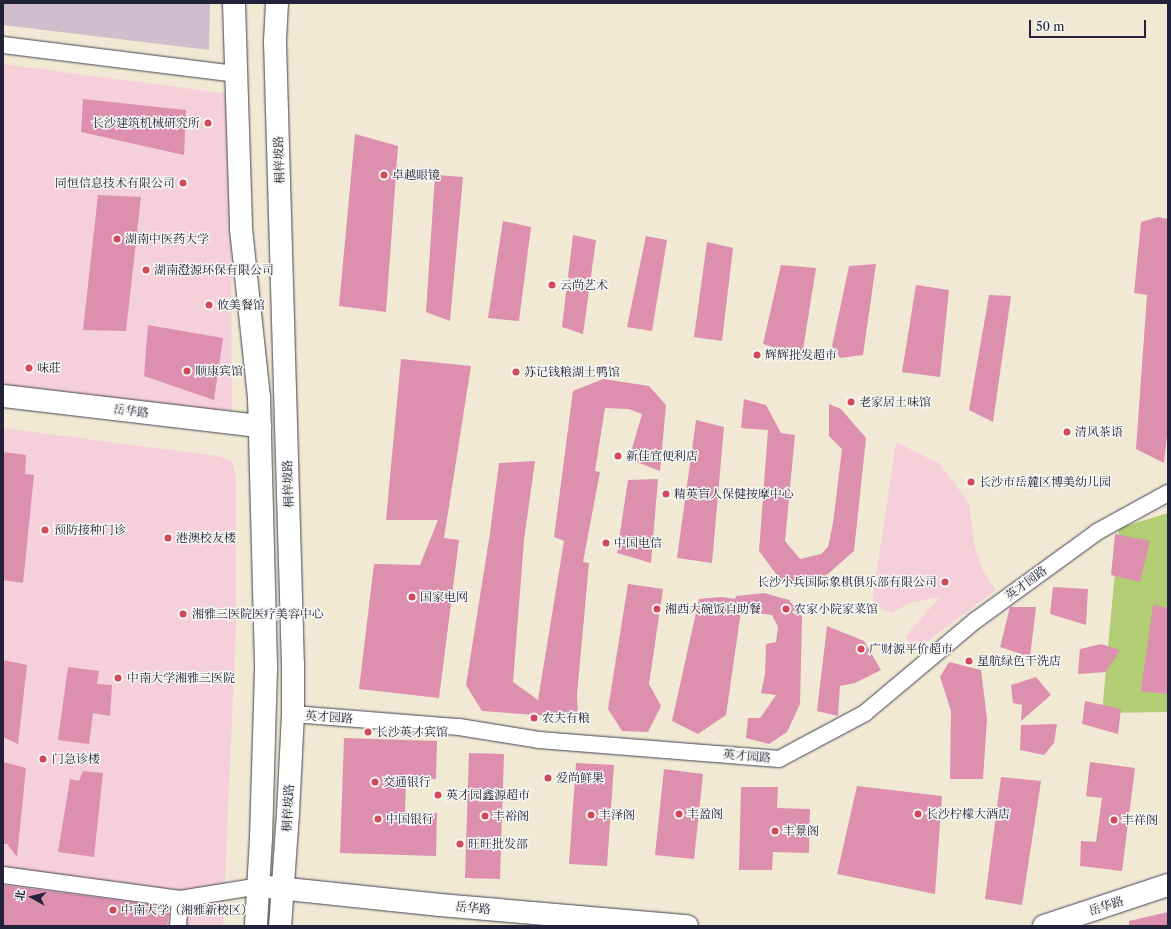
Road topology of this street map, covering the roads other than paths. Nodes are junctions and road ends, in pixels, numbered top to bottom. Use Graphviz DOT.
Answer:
graph roads {
  1 [pos="234,3"];
  2 [pos="240,3"];
  3 [pos="274,3"];
  4 [pos="277,3"];
  5 [pos="275,42"];
  6 [pos="3,44"];
  7 [pos="237,74"];
  8 [pos="3,396"];
  9 [pos="260,426"];
  10 [pos="1168,493"];
  11 [pos="293,714"];
  12 [pos="3,875"];
  13 [pos="1168,885"];
  14 [pos="259,886"];
  15 [pos="283,888"];
  16 [pos="180,899"];
  17 [pos="178,926"];
  18 [pos="256,926"];
  19 [pos="280,926"];
  20 [pos="687,926"];
  21 [pos="1044,926"];
  1 -- 7 [label="main road"];
  2 -- 7 [label="main road"];
  3 -- 5 [label="main road, 桐梓坡路"];
  4 -- 5 [label="main road, 桐梓坡路"];
  5 -- 11 [label="main road, 桐梓坡路"];
  6 -- 7 [label="street"];
  7 -- 9 [label="main road"];
  8 -- 9 [label="main road, 岳华路"];
  9 -- 14 [label="main road"];
  10 -- 11 [label="street, 英才园路"];
  11 -- 15 [label="main road, 桐梓坡路"];
  12 -- 16 [label="street"];
  13 -- 21 [label="main road, 岳华路"];
  14 -- 15 [label="main road, 岳华路"];
  14 -- 16 [label="street"];
  14 -- 18 [label="main road"];
  15 -- 19 [label="main road, 桐梓坡路"];
  15 -- 20 [label="main road, 岳华路"];
  16 -- 17 [label="street"];
}
